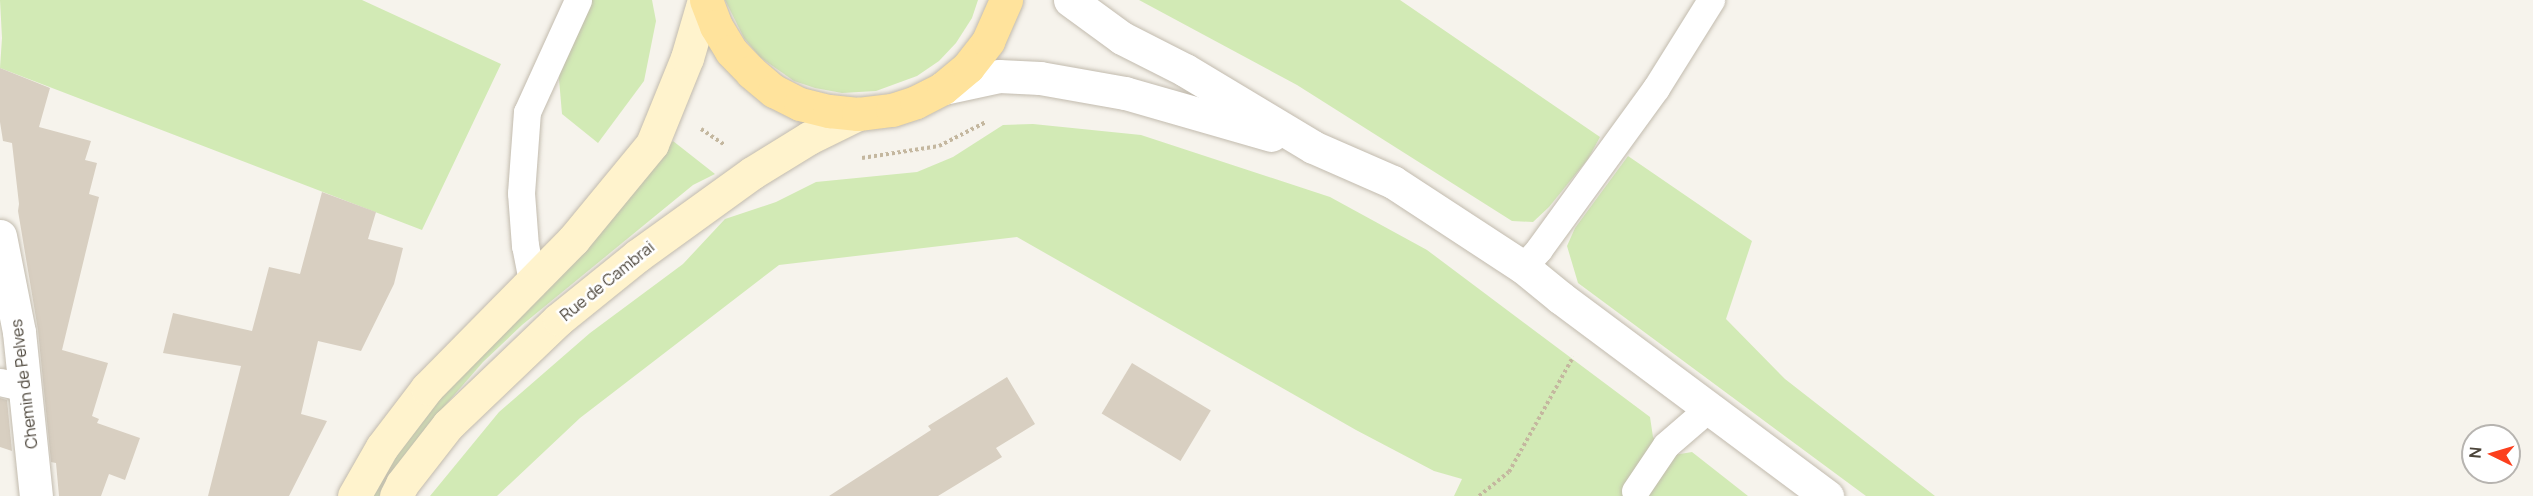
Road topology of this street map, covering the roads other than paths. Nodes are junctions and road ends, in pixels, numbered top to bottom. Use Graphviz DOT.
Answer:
graph roads {
  1 [pos="578,0"];
  2 [pos="705,0"];
  3 [pos="1006,0"];
  4 [pos="1070,0"];
  5 [pos="1712,0"];
  6 [pos="943,88"];
  7 [pos="858,114"];
  8 [pos="1313,147"];
  9 [pos="0,236"];
  10 [pos="1523,267"];
  11 [pos="532,281"];
  12 [pos="13,385"];
  13 [pos="1709,408"];
  14 [pos="1635,491"];
  15 [pos="36,496"];
  16 [pos="354,496"];
  17 [pos="396,496"];
  18 [pos="1827,496"];
  1 -- 11 [label="lane"];
  2 -- 7 [label="main road"];
  2 -- 11 [label="main road"];
  3 -- 6 [label="main road"];
  4 -- 8 [label="street"];
  5 -- 10 [label="lane"];
  6 -- 7 [label="main road"];
  6 -- 8 [label="street"];
  7 -- 17 [label="main road, Rue de Cambrai"];
  8 -- 10 [label="street"];
  9 -- 12 [label="street, Chemin de Pelves"];
  10 -- 13 [label="street"];
  11 -- 16 [label="main road"];
  12 -- 15 [label="street, Chemin de Pelves"];
  13 -- 14 [label="lane"];
  13 -- 18 [label="street"];
}
